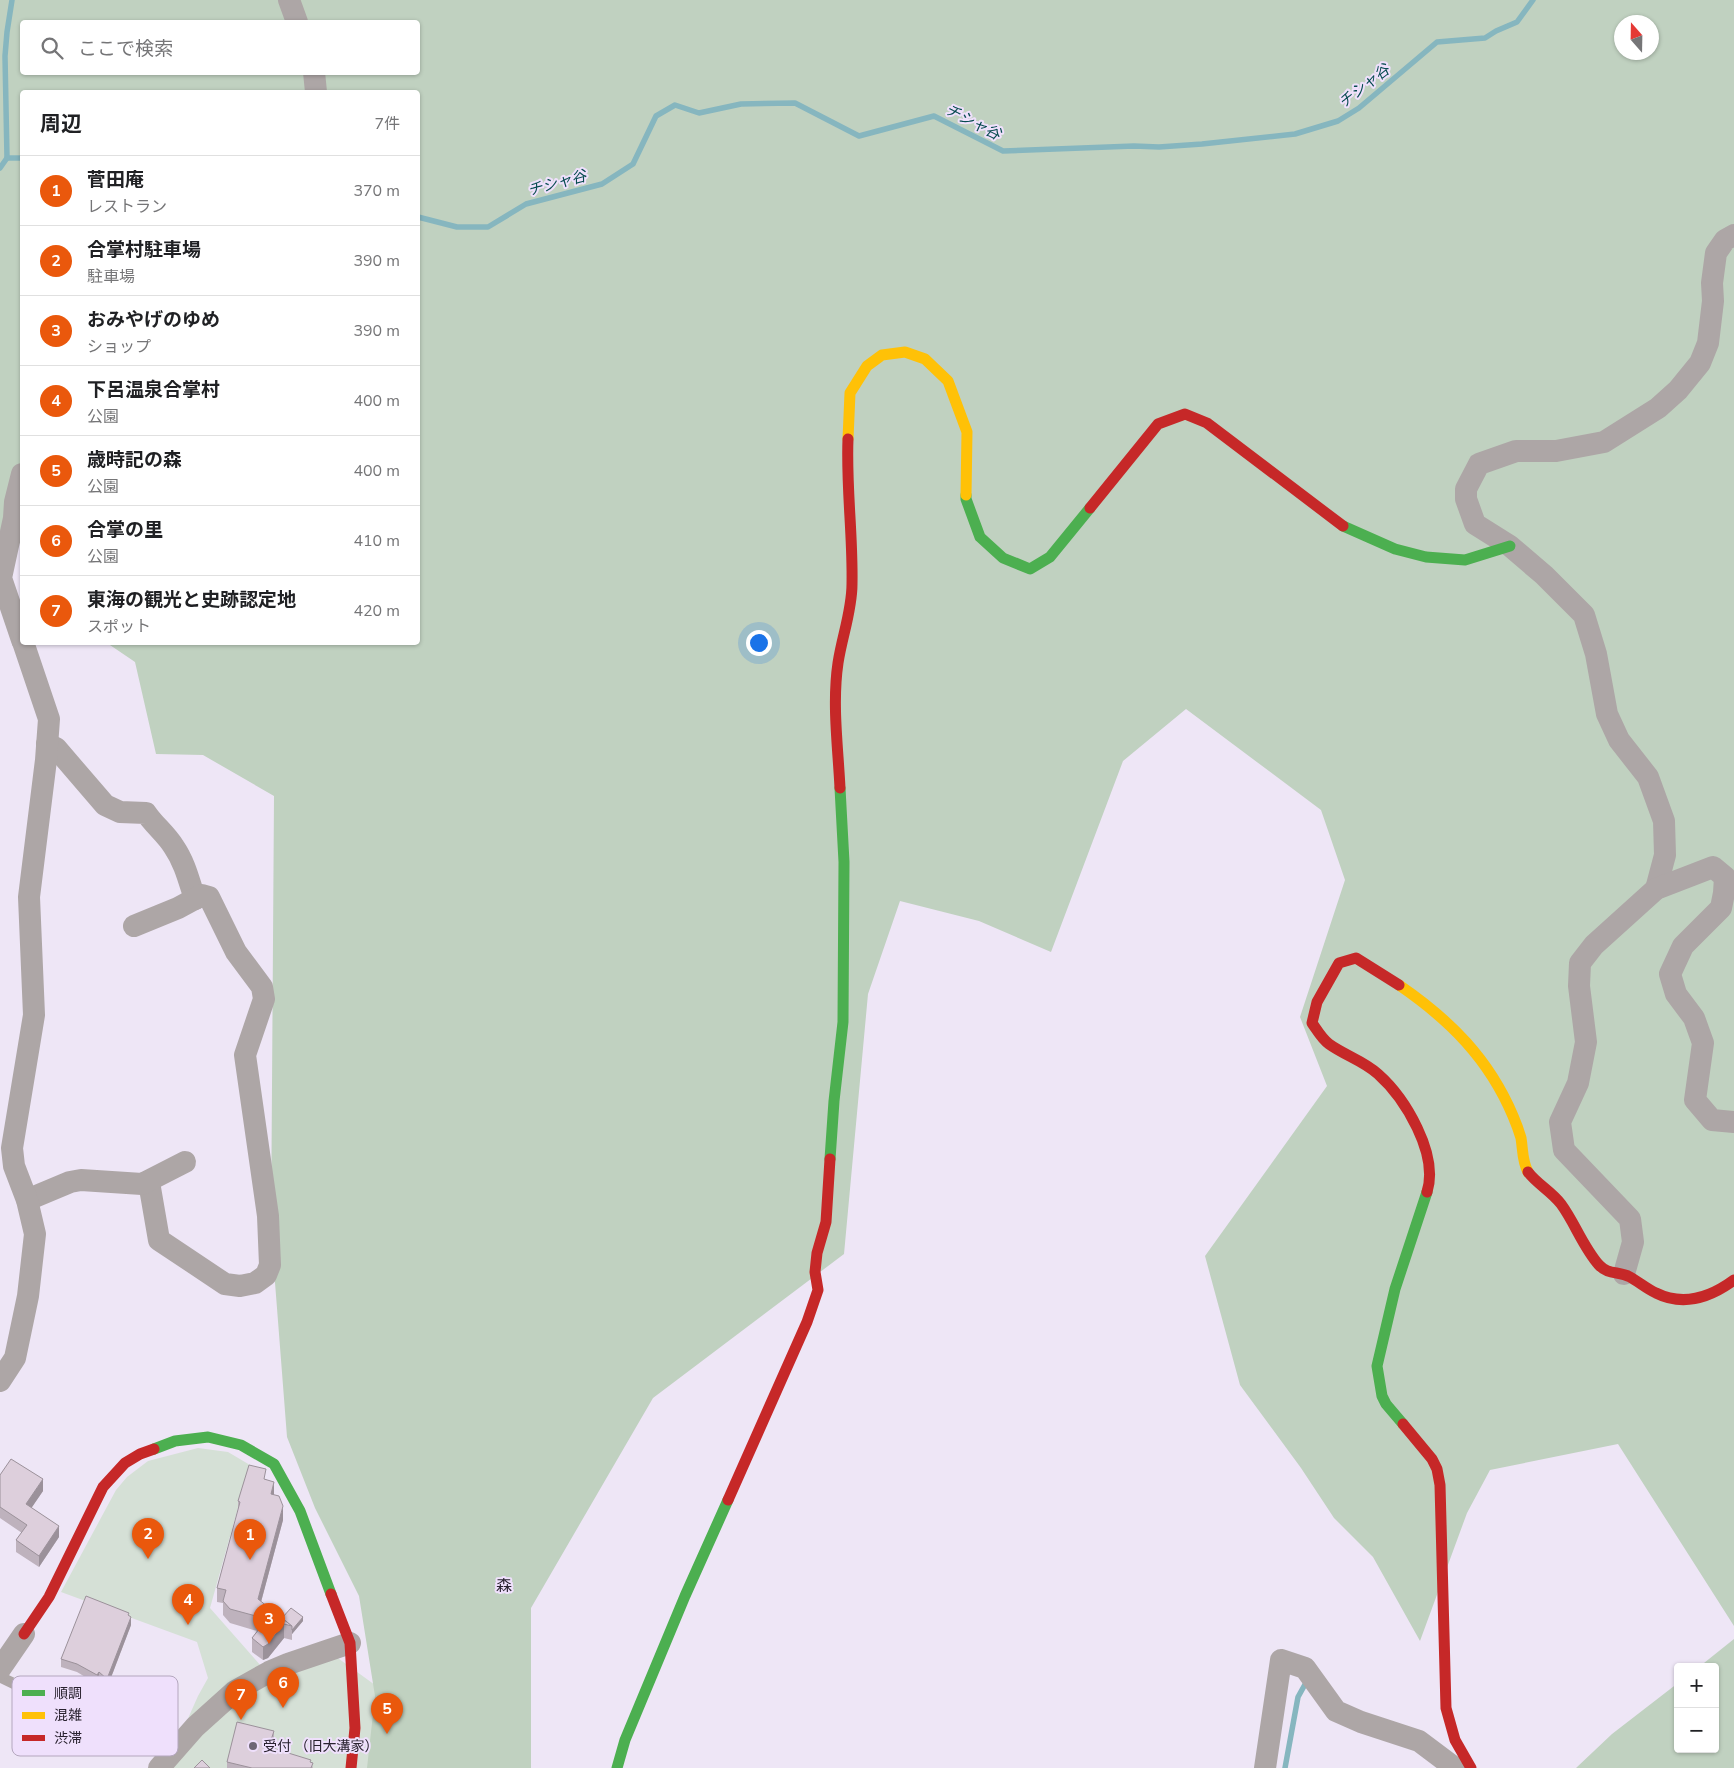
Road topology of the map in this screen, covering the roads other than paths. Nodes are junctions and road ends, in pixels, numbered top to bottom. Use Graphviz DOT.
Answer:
graph roads {
  1 [pos="289,0"];
  2 [pos="296,20"];
  3 [pos="314,75"];
  4 [pos="316,90"];
  5 [pos="1734,235"];
  6 [pos="20,482"];
  7 [pos="1510,546"];
  8 [pos="20,632"];
  9 [pos="24,645"];
  10 [pos="47,744"];
  11 [pos="1656,889"];
  12 [pos="194,899"];
  13 [pos="134,926"];
  14 [pos="1734,1122"];
  15 [pos="6,1154"];
  16 [pos="185,1162"];
  17 [pos="146,1182"];
  18 [pos="27,1200"];
  19 [pos="1624,1274"];
  20 [pos="1734,1280"];
  21 [pos="0,1381"];
  22 [pos="24,1634"];
  23 [pos="350,1643"];
  24 [pos="0,1669"];
  25 [pos="0,1677"];
  26 [pos="12,1683"];
  27 [pos="178,1746"];
  28 [pos="170,1756"];
  29 [pos="159,1768"];
  30 [pos="351,1768"];
  31 [pos="617,1768"];
  32 [pos="1264,1768"];
  33 [pos="1455,1768"];
  34 [pos="1471,1768"];
  1 -- 2 [label="street"];
  3 -- 4 [label="street"];
  5 -- 7 [label="street"];
  6 -- 8 [label="street"];
  7 -- 11 [label="street"];
  7 -- 31 [label="street"];
  9 -- 10 [label="street"];
  10 -- 12 [label="street"];
  10 -- 15 [label="street"];
  11 -- 14 [label="street"];
  11 -- 19 [label="street"];
  12 -- 13 [label="street"];
  12 -- 17 [label="street"];
  15 -- 18 [label="street"];
  16 -- 17 [label="street"];
  17 -- 18 [label="street"];
  18 -- 21 [label="street"];
  19 -- 20 [label="street"];
  19 -- 34 [label="street"];
  22 -- 23 [label="street"];
  22 -- 24 [label="street"];
  23 -- 27 [label="street"];
  23 -- 30 [label="street"];
  25 -- 26 [label="lane"];
  28 -- 29 [label="street"];
  32 -- 33 [label="street"];
}
